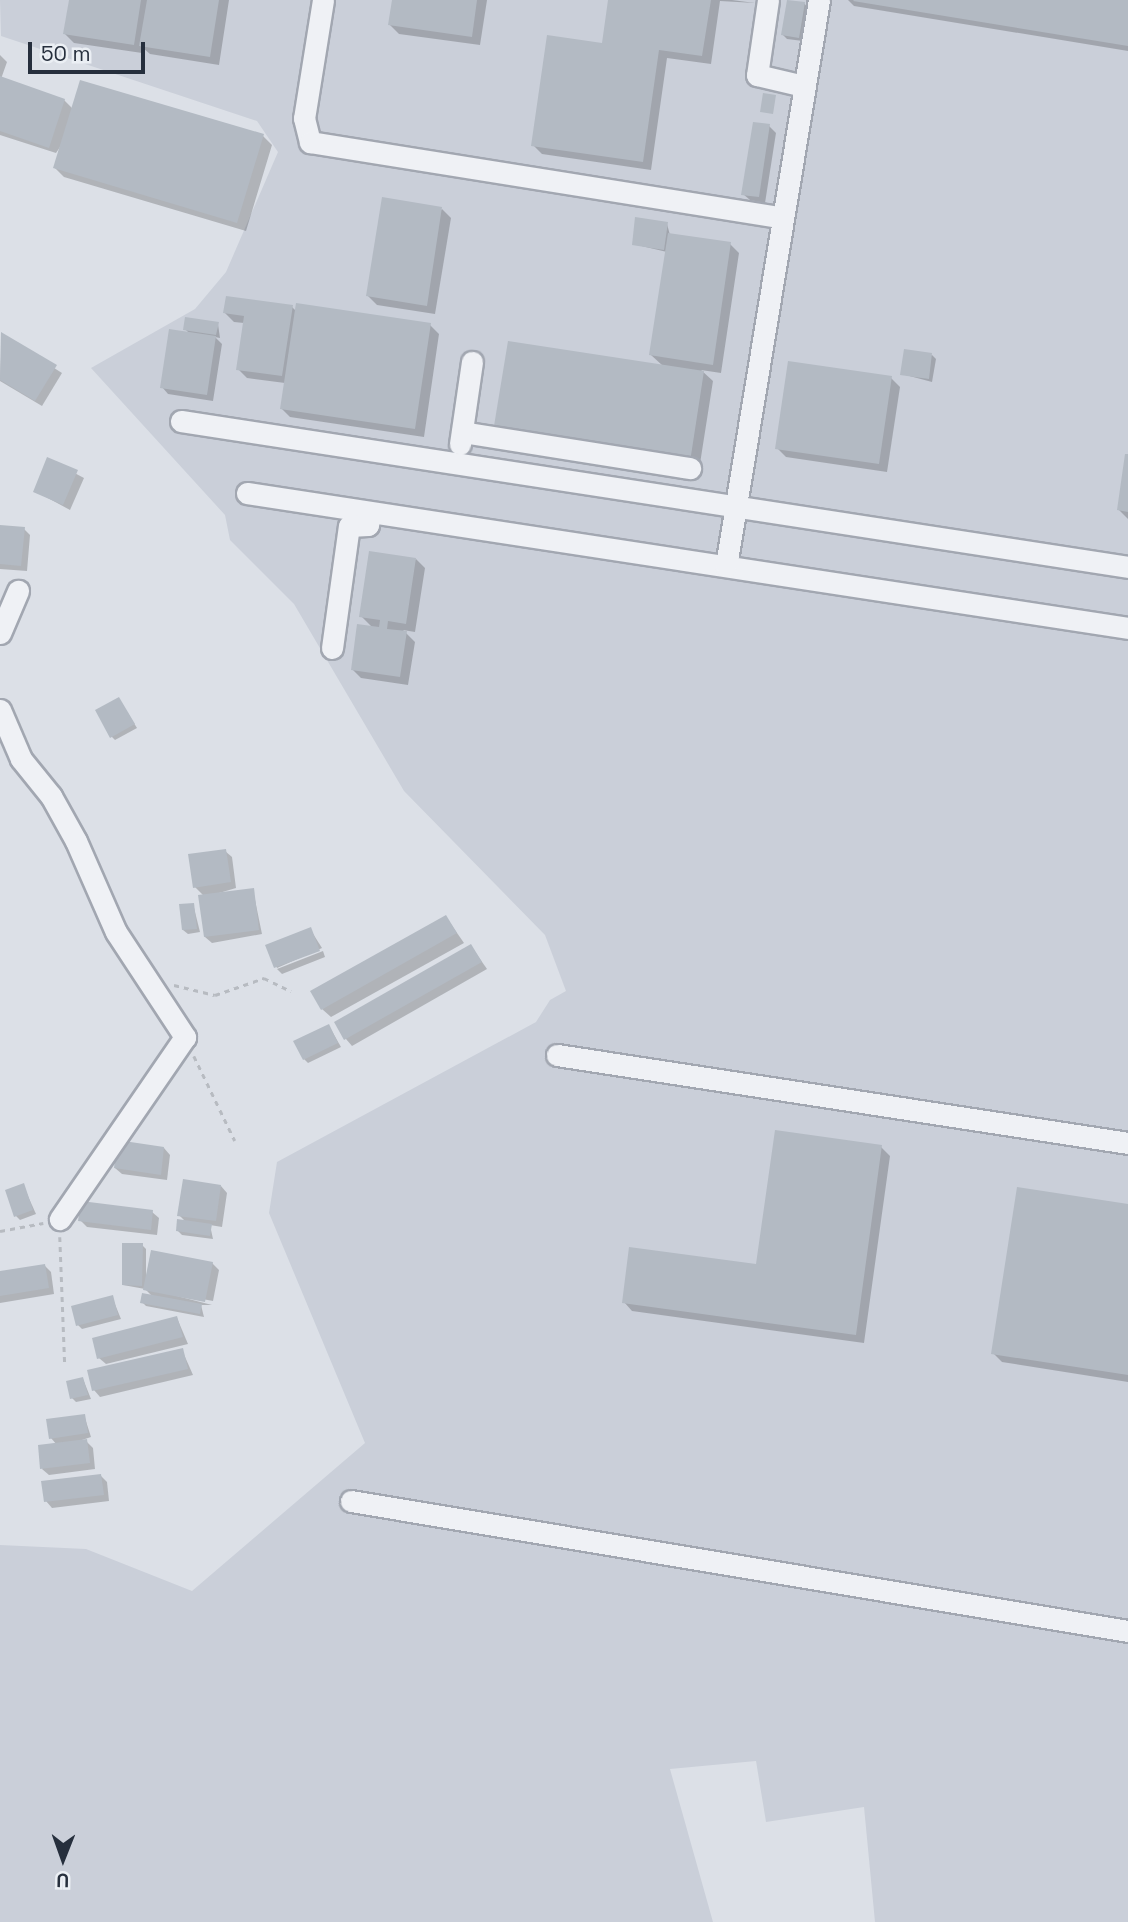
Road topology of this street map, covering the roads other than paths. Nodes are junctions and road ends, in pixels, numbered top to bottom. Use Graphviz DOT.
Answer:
graph roads {
  1 [pos="323,0"];
  2 [pos="768,0"];
  3 [pos="819,0"];
  4 [pos="804,86"];
  5 [pos="780,217"];
  6 [pos="472,362"];
  7 [pos="181,421"];
  8 [pos="462,432"];
  9 [pos="457,464"];
  10 [pos="690,468"];
  11 [pos="247,493"];
  12 [pos="735,506"];
  13 [pos="370,512"];
  14 [pos="726,566"];
  15 [pos="1128,567"];
  16 [pos="18,591"];
  17 [pos="1128,628"];
  18 [pos="0,633"];
  19 [pos="332,648"];
  20 [pos="0,710"];
  21 [pos="557,1055"];
  22 [pos="1128,1143"];
  23 [pos="60,1219"];
  24 [pos="351,1501"];
  25 [pos="1128,1631"];
  1 -- 5 [label="street"];
  2 -- 4 [label="street"];
  3 -- 4 [label="street"];
  4 -- 5 [label="street"];
  5 -- 12 [label="street"];
  6 -- 8 [label="street"];
  7 -- 9 [label="street"];
  8 -- 9 [label="street"];
  8 -- 10 [label="street"];
  9 -- 12 [label="street"];
  11 -- 13 [label="street"];
  12 -- 14 [label="street"];
  12 -- 15 [label="street"];
  13 -- 14 [label="street"];
  13 -- 19 [label="street"];
  14 -- 17 [label="street"];
  16 -- 18 [label="street"];
  20 -- 23 [label="street"];
  21 -- 22 [label="street"];
  24 -- 25 [label="street"];
}
